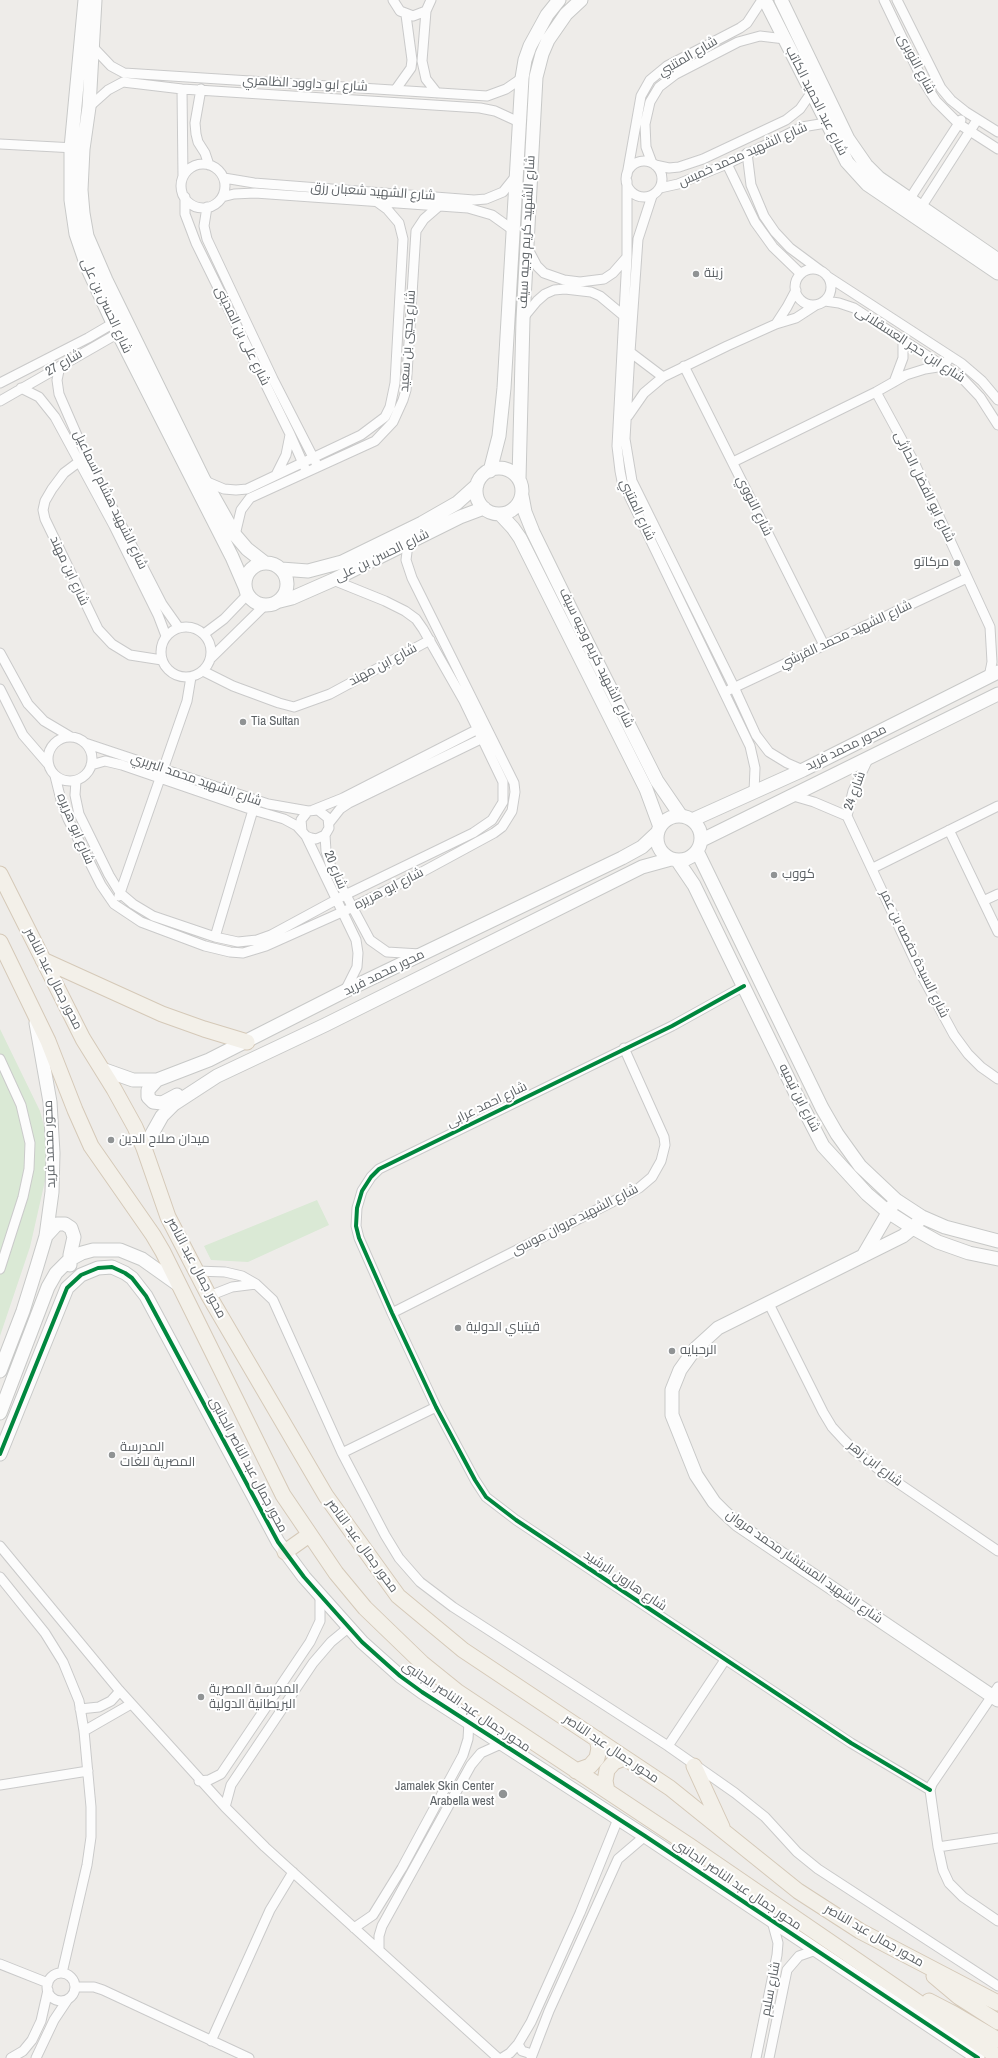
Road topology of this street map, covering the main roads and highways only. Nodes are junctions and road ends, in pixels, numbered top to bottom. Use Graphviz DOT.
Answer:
graph roads {
  1 [pos="0,874"];
  2 [pos="0,942"];
  3 [pos="43,960"];
  4 [pos="247,1042"];
  5 [pos="309,1534"];
  6 [pos="285,1552"];
  7 [pos="597,1738"];
  8 [pos="624,1758"];
  9 [pos="694,1766"];
  10 [pos="576,1772"];
  11 [pos="607,1791"];
  12 [pos="724,1832"];
  13 [pos="924,1965"];
  14 [pos="898,1990"];
  15 [pos="998,2003"];
  16 [pos="998,2022"];
  17 [pos="998,2040"];
  18 [pos="972,2052"];
  19 [pos="998,2057"];
  1 -- 3 [label="main road, محور جمال عبد الناصر"];
  2 -- 5 [label="main road, محور جمال عبد الناصر"];
  3 -- 4 [label="main road"];
  3 -- 7 [label="main road, محور جمال عبد الناصر"];
  5 -- 6 [label="main road"];
  5 -- 10 [label="main road, محور جمال عبد الناصر"];
  7 -- 8 [label="main road, محور جمال عبد الناصر"];
  7 -- 10 [label="main road"];
  8 -- 11 [label="main road"];
  8 -- 12 [label="main road, محور جمال عبد الناصر"];
  9 -- 12 [label="main road"];
  10 -- 11 [label="main road, محور جمال عبد الناصر"];
  11 -- 14 [label="main road, محور جمال عبد الناصر"];
  12 -- 13 [label="main road, محور جمال عبد الناصر"];
  13 -- 15 [label="main road, محور جمال عبد الناصر"];
  13 -- 16 [label="main road"];
  14 -- 17 [label="main road"];
  14 -- 18 [label="main road, محور جمال عبد الناصر"];
  18 -- 19 [label="main road, محور جمال عبد الناصر"];
}
